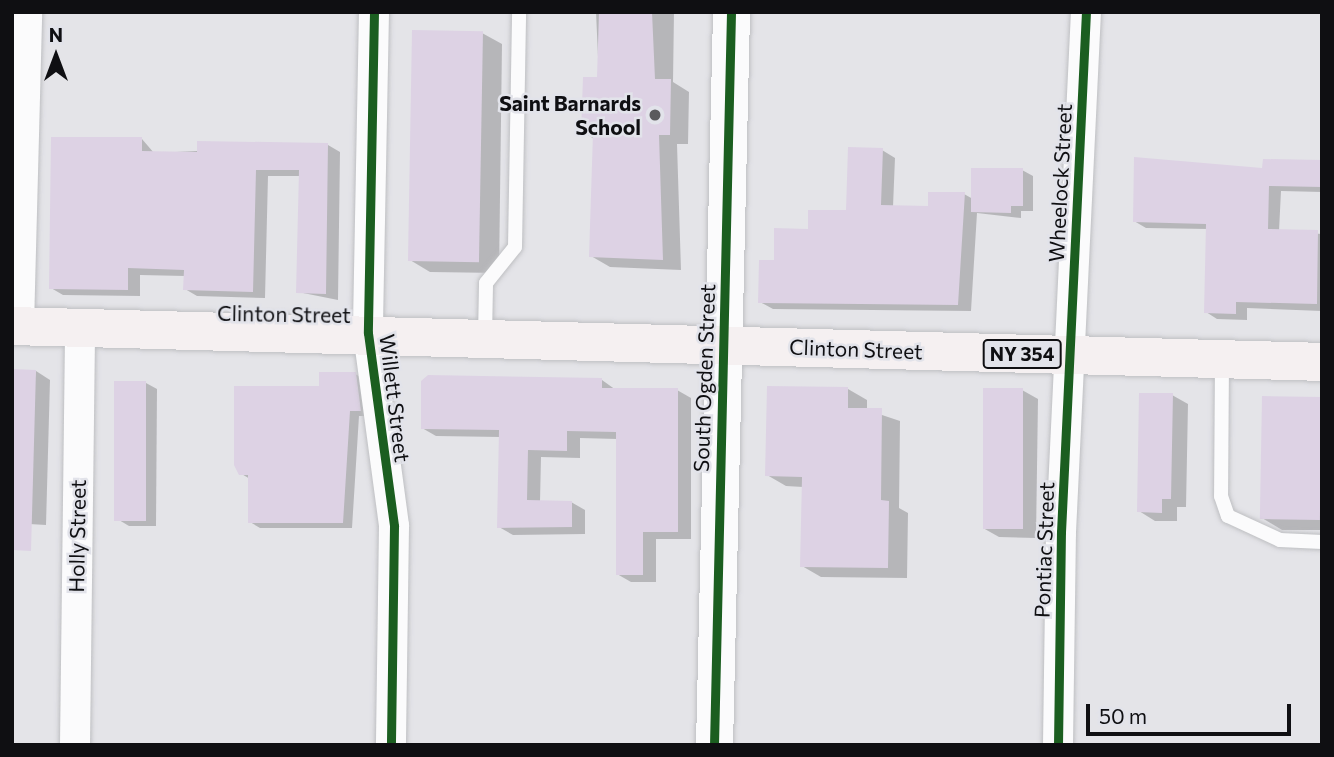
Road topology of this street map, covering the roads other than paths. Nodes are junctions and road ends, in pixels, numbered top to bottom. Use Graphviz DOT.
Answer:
graph roads {
  1 [pos="27,12"];
  2 [pos="374,12"];
  3 [pos="519,12"];
  4 [pos="731,12"];
  5 [pos="1086,12"];
  6 [pos="16,326"];
  7 [pos="80,328"];
  8 [pos="368,333"];
  9 [pos="485,337"];
  10 [pos="723,345"];
  11 [pos="1070,356"];
  12 [pos="1222,360"];
  13 [pos="1322,362"];
  14 [pos="1322,542"];
  15 [pos="75,745"];
  16 [pos="391,745"];
  17 [pos="715,745"];
  18 [pos="1058,745"];
  1 -- 6 [label="street"];
  2 -- 8 [label="street, Willett Street"];
  3 -- 9 [label="lane"];
  4 -- 10 [label="street, South Ogden Street"];
  5 -- 11 [label="street, Wheelock Street"];
  6 -- 7 [label="main road, Clinton Street / NY 354"];
  7 -- 8 [label="main road, Clinton Street / NY 354"];
  7 -- 15 [label="street, Holly Street"];
  8 -- 9 [label="main road, Clinton Street / NY 354"];
  8 -- 16 [label="street, Willett Street"];
  9 -- 10 [label="main road, Clinton Street / NY 354"];
  10 -- 11 [label="main road, Clinton Street / NY 354"];
  10 -- 17 [label="street, South Ogden Street"];
  11 -- 12 [label="main road, Clinton Street / NY 354"];
  11 -- 18 [label="street, Pontiac Street"];
  12 -- 13 [label="main road, Clinton Street / NY 354"];
  12 -- 14 [label="lane"];
}
